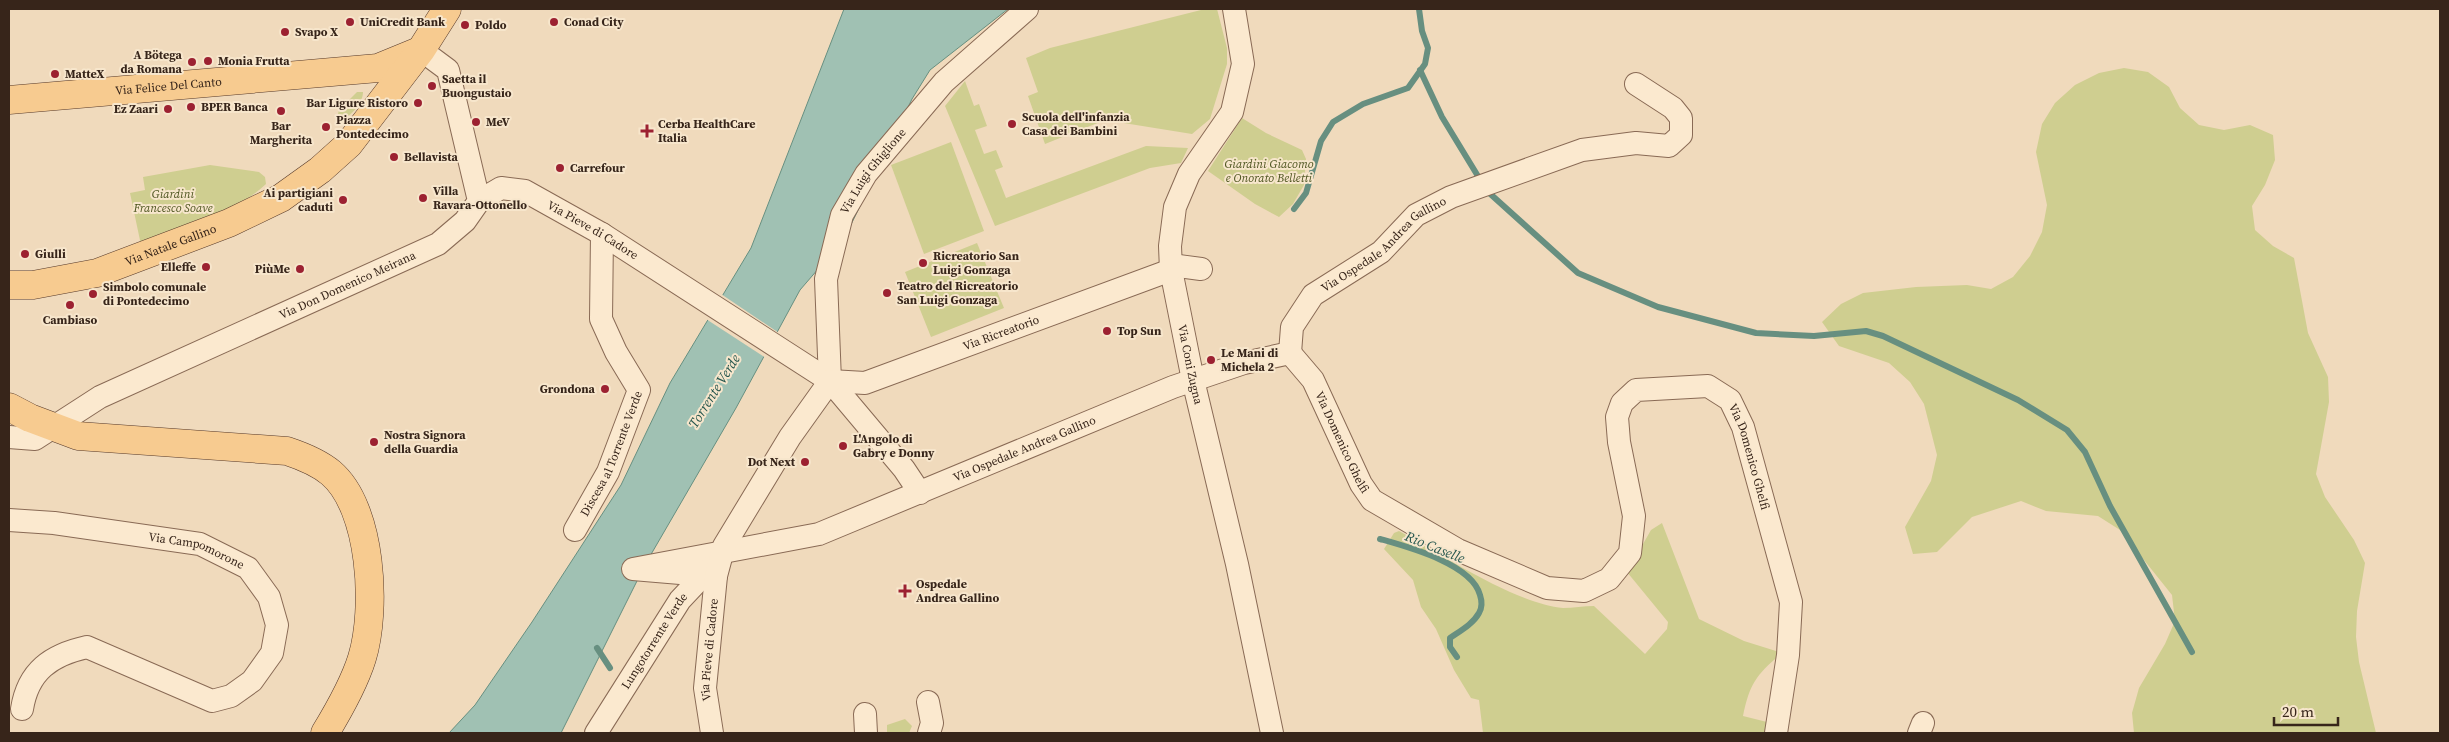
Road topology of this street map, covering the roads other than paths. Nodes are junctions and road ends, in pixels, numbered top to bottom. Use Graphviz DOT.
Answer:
graph roads {
  1 [pos="447,9"];
  2 [pos="1026,9"];
  3 [pos="1234,9"];
  4 [pos="421,50"];
  5 [pos="1636,84"];
  6 [pos="9,100"];
  7 [pos="479,201"];
  8 [pos="602,234"];
  9 [pos="1171,268"];
  10 [pos="1201,269"];
  11 [pos="9,285"];
  12 [pos="1290,353"];
  13 [pos="822,373"];
  14 [pos="1193,380"];
  15 [pos="10,410"];
  16 [pos="54,426"];
  17 [pos="9,437"];
  18 [pos="920,493"];
  19 [pos="9,520"];
  20 [pos="575,530"];
  21 [pos="718,564"];
  22 [pos="928,702"];
  23 [pos="22,709"];
  24 [pos="325,733"];
  25 [pos="596,733"];
  26 [pos="712,733"];
  27 [pos="929,733"];
  28 [pos="1272,733"];
  29 [pos="1776,733"];
  1 -- 4 [label="main road"];
  2 -- 13 [label="street, Via Luigi Ghiglione"];
  3 -- 9 [label="street, Via Coni Zugna"];
  4 -- 6 [label="main road, Via Felice Del Canto"];
  4 -- 7 [label="street"];
  4 -- 11 [label="main road, Via Natale Gallino"];
  5 -- 12 [label="street, Via Ospedale Andrea Gallino"];
  7 -- 8 [label="street, Via Pieve di Cadore"];
  7 -- 16 [label="street, Via Don Domenico Meirana"];
  8 -- 13 [label="street, Via Pieve di Cadore"];
  8 -- 20 [label="street, Discesa al Torrente Verde"];
  9 -- 10 [label="street"];
  9 -- 13 [label="street, Via Ricreatorio"];
  9 -- 14 [label="street, Via Coni Zugna"];
  12 -- 14 [label="street, Via Ospedale Andrea Gallino"];
  12 -- 29 [label="street, Via Domenico Ghelfi"];
  13 -- 18 [label="street"];
  13 -- 21 [label="street, Via Pieve di Cadore"];
  14 -- 18 [label="street, Via Ospedale Andrea Gallino"];
  14 -- 28 [label="street, Via Coni Zugna"];
  15 -- 16 [label="main road"];
  16 -- 17 [label="street"];
  16 -- 24 [label="main road"];
  18 -- 21 [label="street, Via Ospedale Andrea Gallino"];
  19 -- 23 [label="street, Via Campomorone"];
  21 -- 25 [label="street, Lungotorrente Verde"];
  21 -- 26 [label="street, Via Pieve di Cadore"];
  22 -- 27 [label="street"];
}
